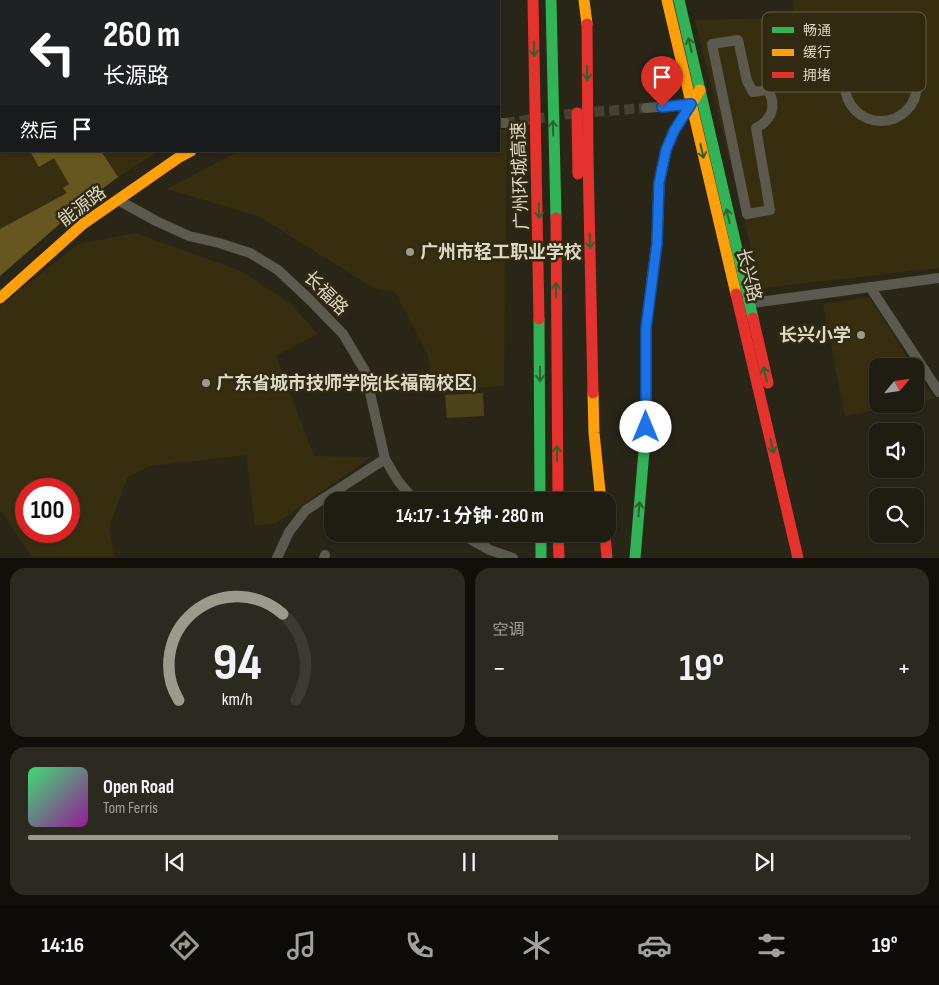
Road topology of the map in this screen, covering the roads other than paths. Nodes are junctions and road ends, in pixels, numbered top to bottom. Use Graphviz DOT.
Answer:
graph roads {
  1 [pos="533,0"];
  2 [pos="551,0"];
  3 [pos="584,0"];
  4 [pos="588,0"];
  5 [pos="667,0"];
  6 [pos="680,0"];
  7 [pos="587,24"];
  8 [pos="700,90"];
  9 [pos="762,91"];
  10 [pos="769,92"];
  11 [pos="846,92"];
  12 [pos="916,92"];
  13 [pos="691,104"];
  14 [pos="646,108"];
  15 [pos="577,113"];
  16 [pos="884,121"];
  17 [pos="763,125"];
  18 [pos="190,152"];
  19 [pos="118,200"];
  20 [pos="939,278"];
  21 [pos="870,287"];
  22 [pos="0,298"];
  23 [pos="744,304"];
  24 [pos="594,378"];
  25 [pos="939,392"];
  26 [pos="385,459"];
  27 [pos="407,492"];
  28 [pos="540,492"];
  29 [pos="558,492"];
  30 [pos="600,492"];
  31 [pos="476,542"];
  32 [pos="541,542"];
  33 [pos="558,542"];
  34 [pos="606,542"];
  35 [pos="277,558"];
  36 [pos="513,558"];
  37 [pos="541,558"];
  38 [pos="558,558"];
  39 [pos="607,558"];
  40 [pos="635,558"];
  41 [pos="798,558"];
  42 [pos="809,558"];
  1 -- 28 [label="main road, 广州环城高速, one-way"];
  29 -- 2 [label="main road, 广州环城高速, one-way"];
  3 -- 7 [label="main road"];
  4 -- 7 [label="main road"];
  5 -- 13 [label="main road, 长兴路"];
  8 -- 6 [label="main road, 长兴路, one-way"];
  7 -- 24 [label="main road, one-way, bridge"];
  8 -- 13 [label="main road"];
  23 -- 8 [label="main road, 长兴路, one-way"];
  9 -- 17 [label="street"];
  10 -- 17 [label="street"];
  11 -- 16 [label="street"];
  12 -- 16 [label="street"];
  13 -- 14 [label="street"];
  13 -- 23 [label="main road, 长兴路, one-way"];
  40 -- 13 [label="main road, one-way"];
  15 -- 24 [label="main road"];
  18 -- 19 [label="main road, 能源路"];
  19 -- 22 [label="main road, 能源路"];
  19 -- 26 [label="street, 长福路"];
  20 -- 21 [label="street"];
  21 -- 23 [label="street"];
  21 -- 25 [label="street"];
  23 -- 41 [label="main road, 长兴路, one-way"];
  42 -- 23 [label="main road, 长兴路, one-way"];
  24 -- 30 [label="main road"];
  26 -- 27 [label="street, 长福路"];
  26 -- 35 [label="street"];
  31 -- 36 [label="street"];
  32 -- 37 [label="main road"];
  33 -- 38 [label="main road"];
  34 -- 39 [label="main road"];
}
